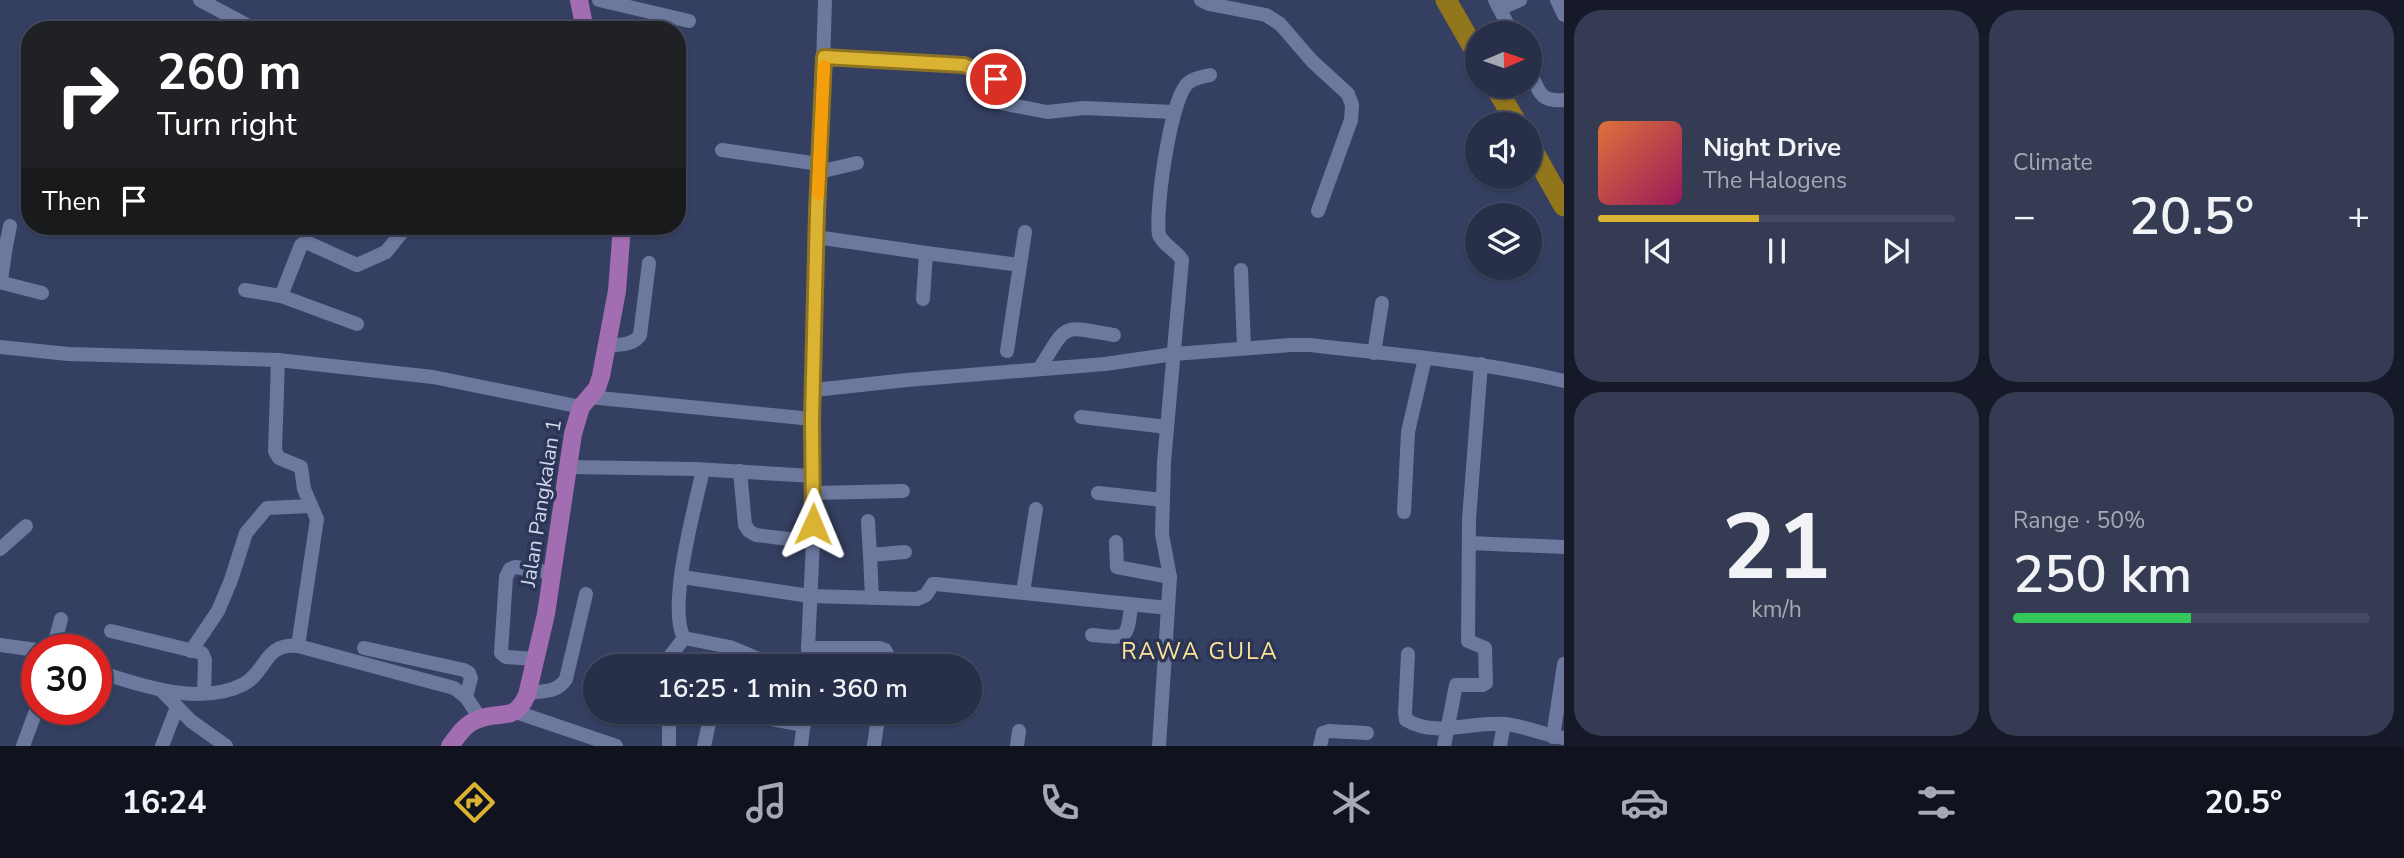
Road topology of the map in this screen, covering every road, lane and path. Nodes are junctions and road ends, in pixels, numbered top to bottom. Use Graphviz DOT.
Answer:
graph roads {
  1 [pos="579,0"];
  2 [pos="599,0"];
  3 [pos="825,0"];
  4 [pos="1201,0"];
  5 [pos="1520,0"];
  6 [pos="1557,0"];
  7 [pos="208,2"];
  8 [pos="1498,4"];
  9 [pos="1564,15"];
  10 [pos="241,21"];
  11 [pos="583,21"];
  12 [pos="689,21"];
  13 [pos="1506,21"];
  14 [pos="824,57"];
  15 [pos="1210,75"];
  16 [pos="1542,94"];
  17 [pos="1564,100"];
  18 [pos="1174,112"];
  19 [pos="722,150"];
  20 [pos="856,163"];
  21 [pos="819,168"];
  22 [pos="1318,211"];
  23 [pos="10,226"];
  24 [pos="1025,232"];
  25 [pos="400,235"];
  26 [pos="621,235"];
  27 [pos="816,237"];
  28 [pos="3,246"];
  29 [pos="926,253"];
  30 [pos="649,263"];
  31 [pos="1020,265"];
  32 [pos="1241,270"];
  33 [pos="245,289"];
  34 [pos="42,293"];
  35 [pos="281,296"];
  36 [pos="923,299"];
  37 [pos="1382,303"];
  38 [pos="357,324"];
  39 [pos="1114,335"];
  40 [pos="607,346"];
  41 [pos="0,347"];
  42 [pos="1244,348"];
  43 [pos="1007,351"];
  44 [pos="1174,354"];
  45 [pos="1374,354"];
  46 [pos="1424,358"];
  47 [pos="278,360"];
  48 [pos="1481,364"];
  49 [pos="1040,368"];
  50 [pos="1564,381"];
  51 [pos="814,390"];
  52 [pos="585,402"];
  53 [pos="1082,417"];
  54 [pos="812,419"];
  55 [pos="1167,427"];
  56 [pos="568,467"];
  57 [pos="703,470"];
  58 [pos="740,471"];
  59 [pos="814,476"];
  60 [pos="903,491"];
  61 [pos="813,493"];
  62 [pos="1098,493"];
  63 [pos="1163,500"];
  64 [pos="311,506"];
  65 [pos="1036,509"];
  66 [pos="1404,512"];
  67 [pos="869,522"];
  68 [pos="26,526"];
  69 [pos="813,542"];
  70 [pos="1116,542"];
  71 [pos="1469,543"];
  72 [pos="1564,547"];
  73 [pos="0,549"];
  74 [pos="905,552"];
  75 [pos="870,555"];
  76 [pos="554,573"];
  77 [pos="682,577"];
  78 [pos="1170,577"];
  79 [pos="1023,592"];
  80 [pos="586,594"];
  81 [pos="810,596"];
  82 [pos="872,598"];
  83 [pos="1131,607"];
  84 [pos="1168,608"];
  85 [pos="61,619"];
  86 [pos="111,631"];
  87 [pos="57,634"];
  88 [pos="1092,635"];
  89 [pos="684,638"];
  90 [pos="0,645"];
  91 [pos="298,646"];
  92 [pos="21,648"];
  93 [pos="364,648"];
  94 [pos="808,648"];
  95 [pos="191,651"];
  96 [pos="672,654"];
  97 [pos="747,654"];
  98 [pos="809,654"];
  99 [pos="887,654"];
  100 [pos="1408,654"];
  101 [pos="536,659"];
  102 [pos="1564,664"];
  103 [pos="112,676"];
  104 [pos="161,690"];
  105 [pos="204,693"];
  106 [pos="528,693"];
  107 [pos="466,697"];
  108 [pos="177,707"];
  109 [pos="516,712"];
  110 [pos="480,718"];
  111 [pos="669,724"];
  112 [pos="709,724"];
  113 [pos="803,724"];
  114 [pos="877,724"];
  115 [pos="1504,724"];
  116 [pos="31,725"];
  117 [pos="1448,729"];
  118 [pos="1019,731"];
  119 [pos="1367,733"];
  120 [pos="1558,737"];
  121 [pos="874,745"];
  122 [pos="23,746"];
  123 [pos="162,746"];
  124 [pos="226,746"];
  125 [pos="450,746"];
  126 [pos="616,746"];
  127 [pos="669,746"];
  128 [pos="704,746"];
  129 [pos="801,746"];
  130 [pos="1017,746"];
  131 [pos="1159,746"];
  132 [pos="1320,746"];
  133 [pos="1444,746"];
  134 [pos="1500,746"];
  1 -- 11 [label="main road"];
  2 -- 12 [label="street"];
  3 -- 14 [label="street"];
  4 -- 22 [label="street"];
  5 -- 8 [label="street"];
  6 -- 9 [label="street"];
  7 -- 10 [label="street"];
  8 -- 13 [label="street"];
  14 -- 18 [label="street"];
  14 -- 21 [label="street"];
  15 -- 18 [label="street"];
  16 -- 17 [label="street"];
  18 -- 44 [label="street"];
  19 -- 21 [label="street"];
  20 -- 21 [label="street"];
  21 -- 27 [label="street"];
  23 -- 28 [label="street"];
  24 -- 31 [label="street"];
  25 -- 35 [label="street"];
  26 -- 40 [label="main road, Jalan Pangkalan 1"];
  27 -- 29 [label="street"];
  27 -- 51 [label="street"];
  28 -- 34 [label="street"];
  29 -- 31 [label="street"];
  29 -- 36 [label="street"];
  30 -- 40 [label="street"];
  31 -- 43 [label="street"];
  32 -- 42 [label="street"];
  33 -- 35 [label="street"];
  35 -- 38 [label="street"];
  37 -- 45 [label="street"];
  39 -- 49 [label="street"];
  40 -- 52 [label="main road, Jalan Pangkalan 1"];
  41 -- 47 [label="street"];
  42 -- 44 [label="street"];
  42 -- 45 [label="street"];
  44 -- 49 [label="street"];
  44 -- 55 [label="street"];
  45 -- 46 [label="street"];
  46 -- 48 [label="street"];
  46 -- 66 [label="street"];
  47 -- 52 [label="street"];
  47 -- 64 [label="street"];
  48 -- 50 [label="street"];
  48 -- 71 [label="street"];
  49 -- 51 [label="street"];
  51 -- 54 [label="street"];
  52 -- 54 [label="street"];
  52 -- 56 [label="main road, Jalan Pangkalan 1"];
  53 -- 55 [label="street"];
  54 -- 59 [label="street"];
  55 -- 63 [label="street"];
  56 -- 57 [label="street"];
  56 -- 76 [label="main road, Jalan Pangkalan 1"];
  57 -- 58 [label="street"];
  57 -- 77 [label="street"];
  58 -- 59 [label="street"];
  58 -- 69 [label="street"];
  59 -- 61 [label="street"];
  60 -- 61 [label="street"];
  61 -- 69 [label="street"];
  62 -- 63 [label="street"];
  63 -- 78 [label="street"];
  64 -- 91 [label="street"];
  64 -- 95 [label="street"];
  65 -- 79 [label="street"];
  67 -- 75 [label="street"];
  68 -- 73 [label="street"];
  69 -- 81 [label="street"];
  70 -- 78 [label="street"];
  71 -- 72 [label="street"];
  71 -- 117 [label="street"];
  74 -- 75 [label="street"];
  75 -- 82 [label="street"];
  76 -- 101 [label="main road, Jalan Pangkalan 1"];
  76 -- 101 [label="street"];
  77 -- 81 [label="street"];
  77 -- 89 [label="street"];
  78 -- 84 [label="street"];
  79 -- 82 [label="street"];
  79 -- 84 [label="street"];
  80 -- 106 [label="street"];
  81 -- 82 [label="street"];
  81 -- 94 [label="street"];
  83 -- 88 [label="street"];
  84 -- 131 [label="street"];
  85 -- 87 [label="street"];
  86 -- 95 [label="street"];
  89 -- 96 [label="street"];
  89 -- 97 [label="street"];
  90 -- 92 [label="street"];
  91 -- 105 [label="street"];
  91 -- 107 [label="street"];
  93 -- 107 [label="street"];
  94 -- 98 [label="street"];
  94 -- 99 [label="street"];
  95 -- 105 [label="street"];
  100 -- 117 [label="street"];
  101 -- 106 [label="main road, Jalan Pangkalan 1"];
  102 -- 120 [label="street"];
  103 -- 104 [label="street"];
  104 -- 105 [label="street"];
  104 -- 108 [label="street"];
  106 -- 109 [label="main road, Jalan Pangkalan 1"];
  107 -- 110 [label="street"];
  108 -- 123 [label="street"];
  108 -- 124 [label="street"];
  109 -- 110 [label="main road"];
  109 -- 126 [label="street"];
  110 -- 125 [label="main road"];
  111 -- 127 [label="street"];
  112 -- 128 [label="street"];
  113 -- 129 [label="street"];
  114 -- 121 [label="street"];
  115 -- 117 [label="street"];
  115 -- 120 [label="street"];
  115 -- 134 [label="street"];
  116 -- 122 [label="street"];
  117 -- 133 [label="street"];
  118 -- 130 [label="street"];
  119 -- 132 [label="street"];
}
